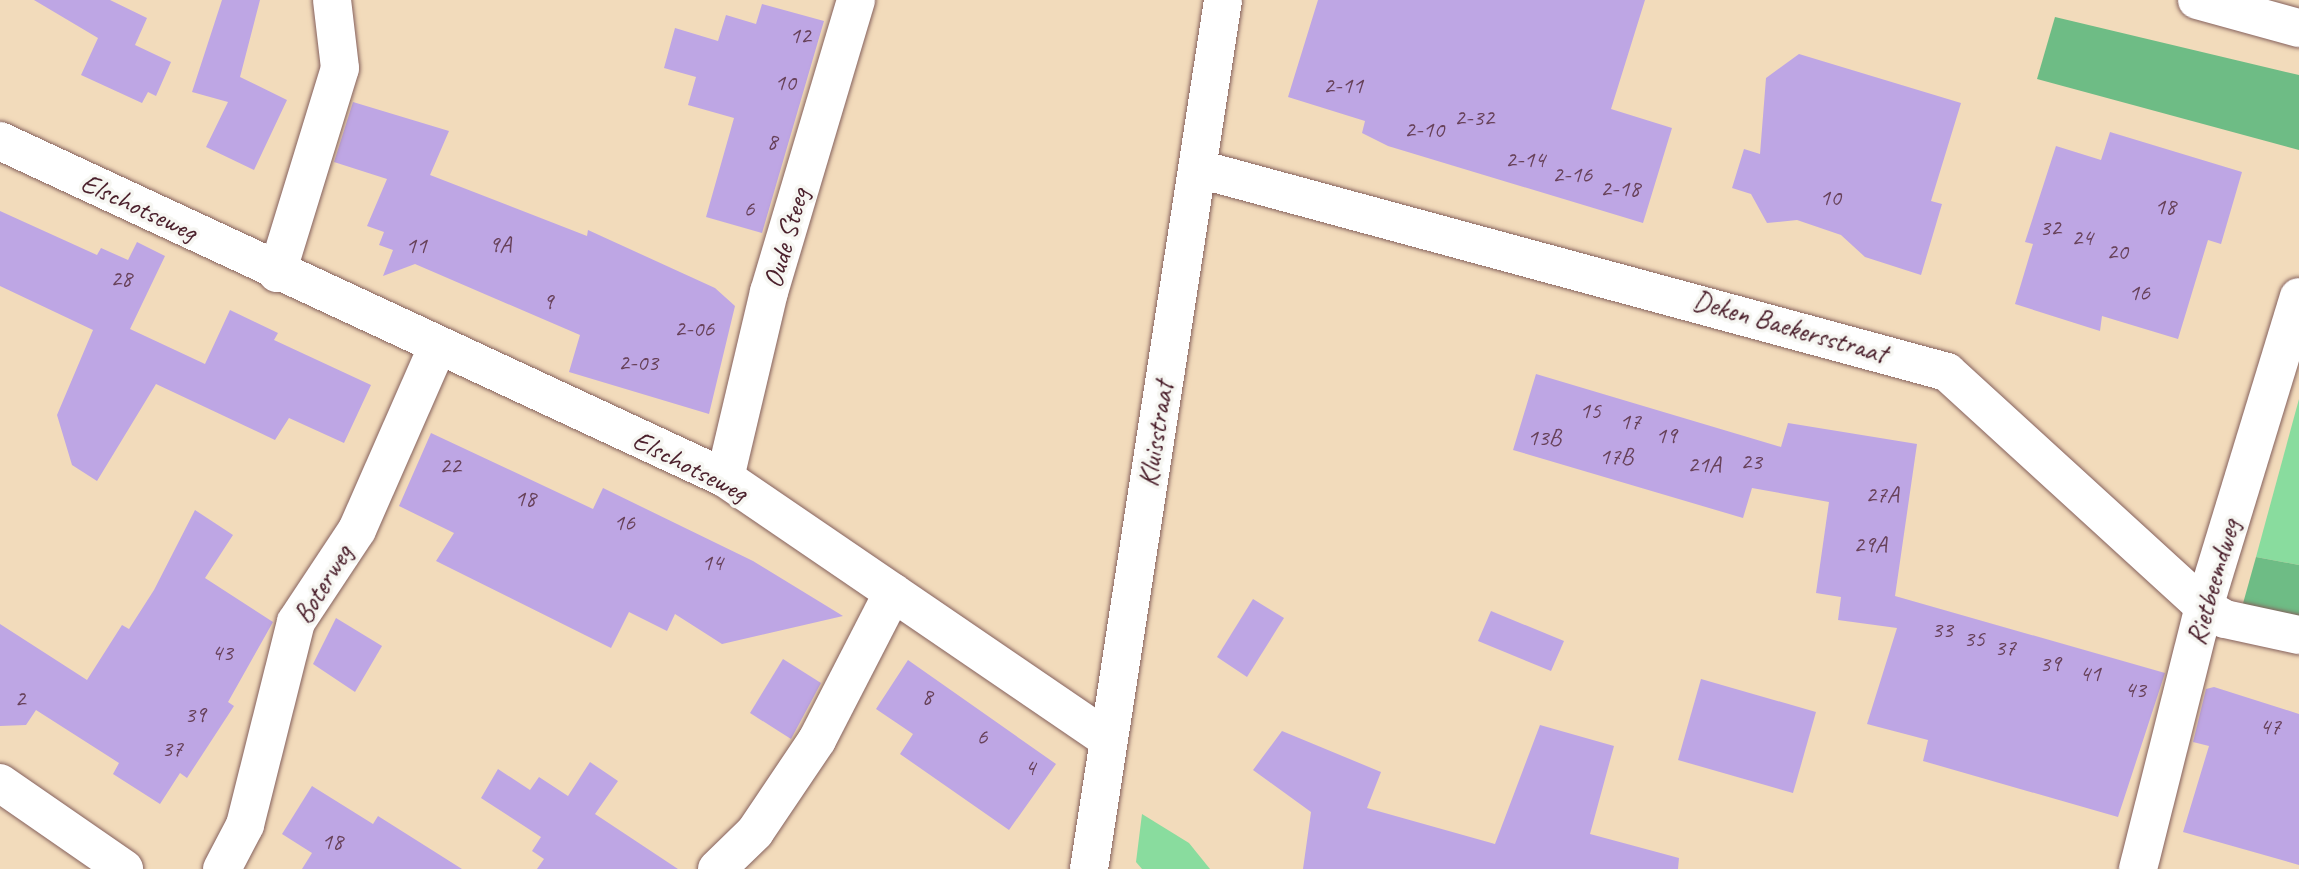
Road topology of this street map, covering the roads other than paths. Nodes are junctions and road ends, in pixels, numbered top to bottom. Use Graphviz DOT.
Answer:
graph roads {
  1 [pos="332,0"];
  2 [pos="856,0"];
  3 [pos="1223,0"];
  4 [pos="2197,0"];
  5 [pos="2299,28"];
  6 [pos="0,141"];
  7 [pos="1199,169"];
  8 [pos="277,273"];
  9 [pos="2299,297"];
  10 [pos="437,348"];
  11 [pos="725,478"];
  12 [pos="892,592"];
  13 [pos="2204,607"];
  14 [pos="2299,635"];
  15 [pos="1106,738"];
  16 [pos="0,783"];
  17 [pos="124,869"];
  18 [pos="222,869"];
  19 [pos="717,869"];
  20 [pos="1089,869"];
  21 [pos="2138,869"];
  1 -- 8 [label="street"];
  2 -- 11 [label="street, Oude Steeg"];
  3 -- 7 [label="street, Kluisstraat"];
  4 -- 5 [label="street"];
  6 -- 8 [label="street, Elschotseweg"];
  7 -- 13 [label="street, Deken Baekersstraat"];
  7 -- 15 [label="street, Kluisstraat"];
  8 -- 10 [label="street, Elschotseweg"];
  9 -- 13 [label="street, Rietbeemdweg"];
  10 -- 11 [label="street, Elschotseweg"];
  10 -- 18 [label="street, Boterweg"];
  11 -- 12 [label="street, Elschotseweg"];
  12 -- 15 [label="street, Elschotseweg"];
  12 -- 19 [label="street"];
  13 -- 14 [label="street, Deken Baekersstraat"];
  13 -- 21 [label="street, Rietbeemdweg"];
  15 -- 20 [label="street, Kluisstraat"];
  16 -- 17 [label="street"];
}
